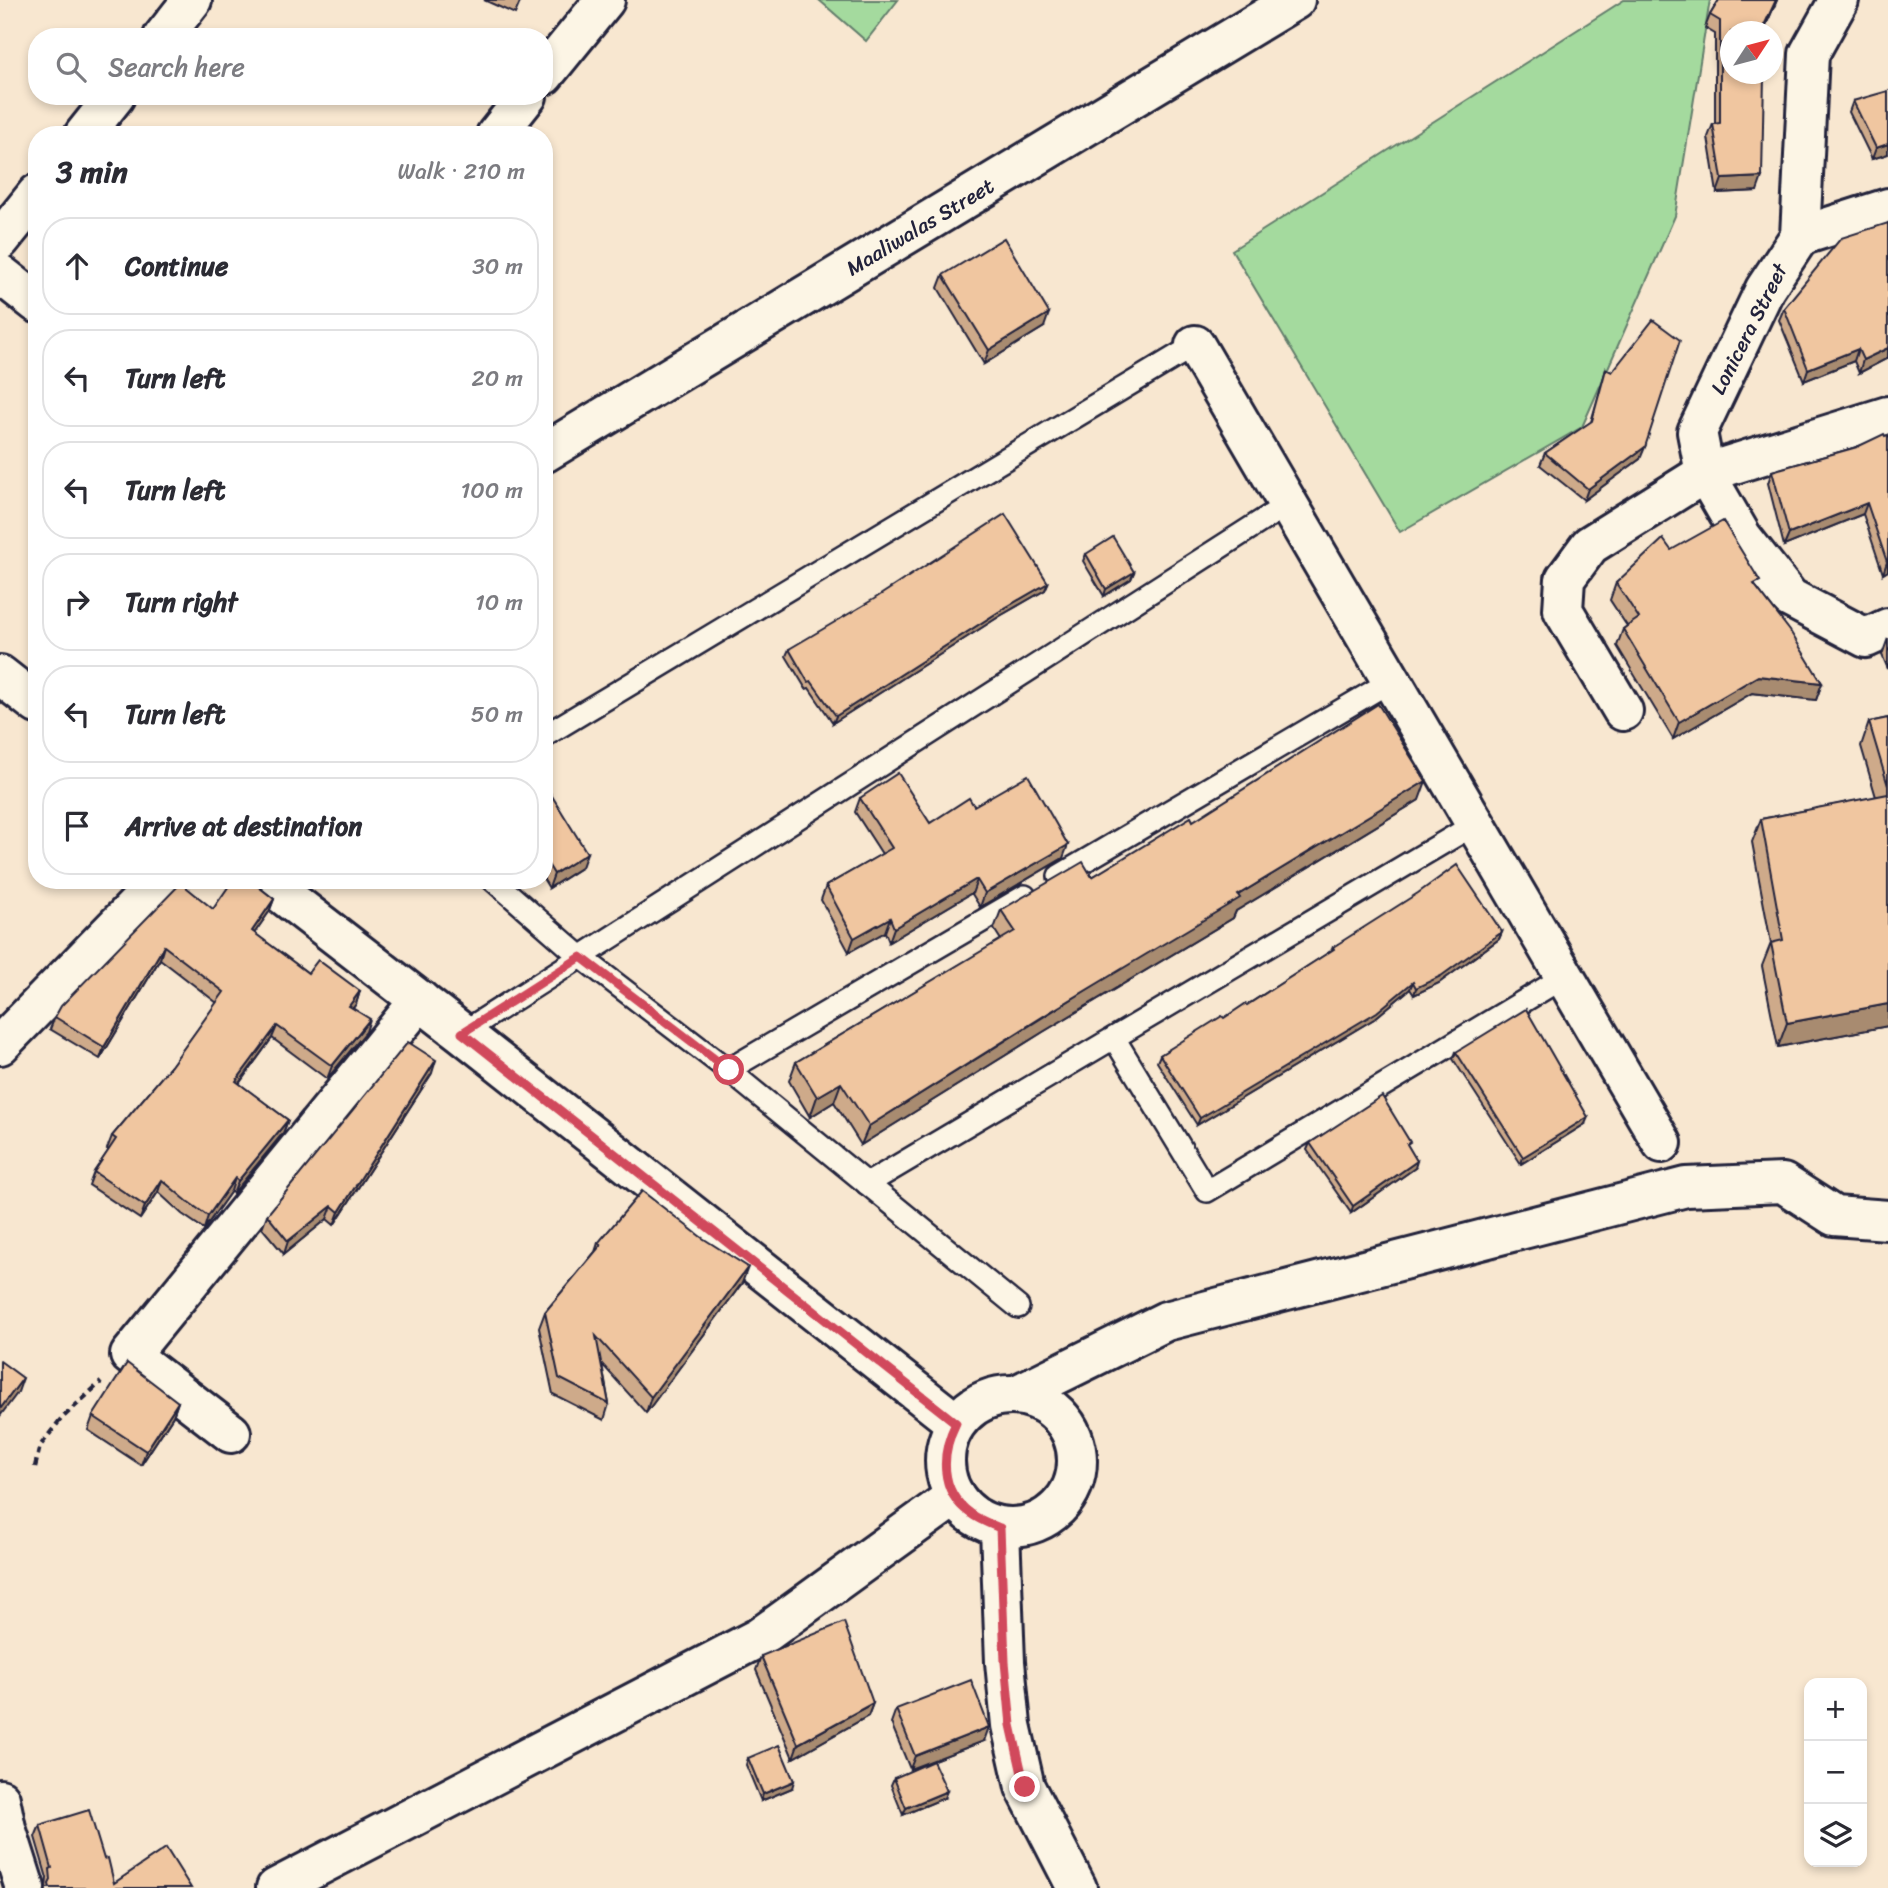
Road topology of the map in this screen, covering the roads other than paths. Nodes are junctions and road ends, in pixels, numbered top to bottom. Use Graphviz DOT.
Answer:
graph roads {
  1 [pos="192,0"];
  2 [pos="605,0"];
  3 [pos="1295,0"];
  4 [pos="1839,0"];
  5 [pos="1248,12"];
  6 [pos="170,28"];
  7 [pos="553,64"];
  8 [pos="108,105"];
  9 [pos="520,105"];
  10 [pos="92,126"];
  11 [pos="503,126"];
  12 [pos="28,205"];
  13 [pos="1888,208"];
  14 [pos="1800,236"];
  15 [pos="0,240"];
  16 [pos="0,274"];
  17 [pos="28,296"];
  18 [pos="1195,345"];
  19 [pos="1888,416"];
  20 [pos="553,447"];
  21 [pos="1705,473"];
  22 [pos="1288,504"];
  23 [pos="1888,628"];
  24 [pos="0,675"];
  25 [pos="1391,681"];
  26 [pos="28,697"];
  27 [pos="1623,711"];
  28 [pos="553,731"];
  29 [pos="1475,824"];
  30 [pos="152,889"];
  31 [pos="276,889"];
  32 [pos="503,889"];
  33 [pos="581,957"];
  34 [pos="1564,977"];
  35 [pos="420,1000"];
  36 [pos="462,1033"];
  37 [pos="1114,1038"];
  38 [pos="0,1045"];
  39 [pos="729,1070"];
  40 [pos="1662,1143"];
  41 [pos="867,1184"];
  42 [pos="1888,1220"];
  43 [pos="1018,1307"];
  44 [pos="1016,1395"];
  45 [pos="956,1423"];
  46 [pos="231,1433"];
  47 [pos="955,1496"];
  48 [pos="1000,1528"];
  49 [pos="2,1818"];
  50 [pos="283,1887"];
  51 [pos="24,1888"];
  52 [pos="1077,1888"];
  1 -- 6 [label="street"];
  2 -- 7 [label="street"];
  3 -- 5 [label="street, Maaliwalas Street"];
  4 -- 14 [label="street"];
  5 -- 20 [label="street, Maaliwalas Street"];
  8 -- 10 [label="street"];
  9 -- 11 [label="street"];
  12 -- 15 [label="street"];
  13 -- 14 [label="street"];
  14 -- 21 [label="street, Lonicera Street"];
  16 -- 17 [label="street"];
  18 -- 22 [label="street"];
  18 -- 28 [label="lane"];
  19 -- 21 [label="street"];
  21 -- 23 [label="street, Lonicera Street"];
  21 -- 27 [label="street"];
  22 -- 25 [label="street"];
  22 -- 33 [label="lane"];
  24 -- 26 [label="street"];
  25 -- 29 [label="street"];
  25 -- 39 [label="lane"];
  29 -- 34 [label="street"];
  29 -- 37 [label="lane"];
  30 -- 38 [label="street"];
  31 -- 35 [label="street"];
  32 -- 33 [label="lane"];
  33 -- 36 [label="lane"];
  33 -- 39 [label="lane"];
  34 -- 37 [label="lane"];
  34 -- 40 [label="street"];
  35 -- 36 [label="street"];
  35 -- 46 [label="street"];
  36 -- 45 [label="street"];
  37 -- 41 [label="lane"];
  39 -- 41 [label="lane"];
  41 -- 43 [label="lane"];
  42 -- 44 [label="street"];
  44 -- 45 [label="street"];
  44 -- 48 [label="street"];
  45 -- 47 [label="street"];
  47 -- 48 [label="street"];
  47 -- 50 [label="street"];
  48 -- 52 [label="street"];
  49 -- 51 [label="street"];
}
